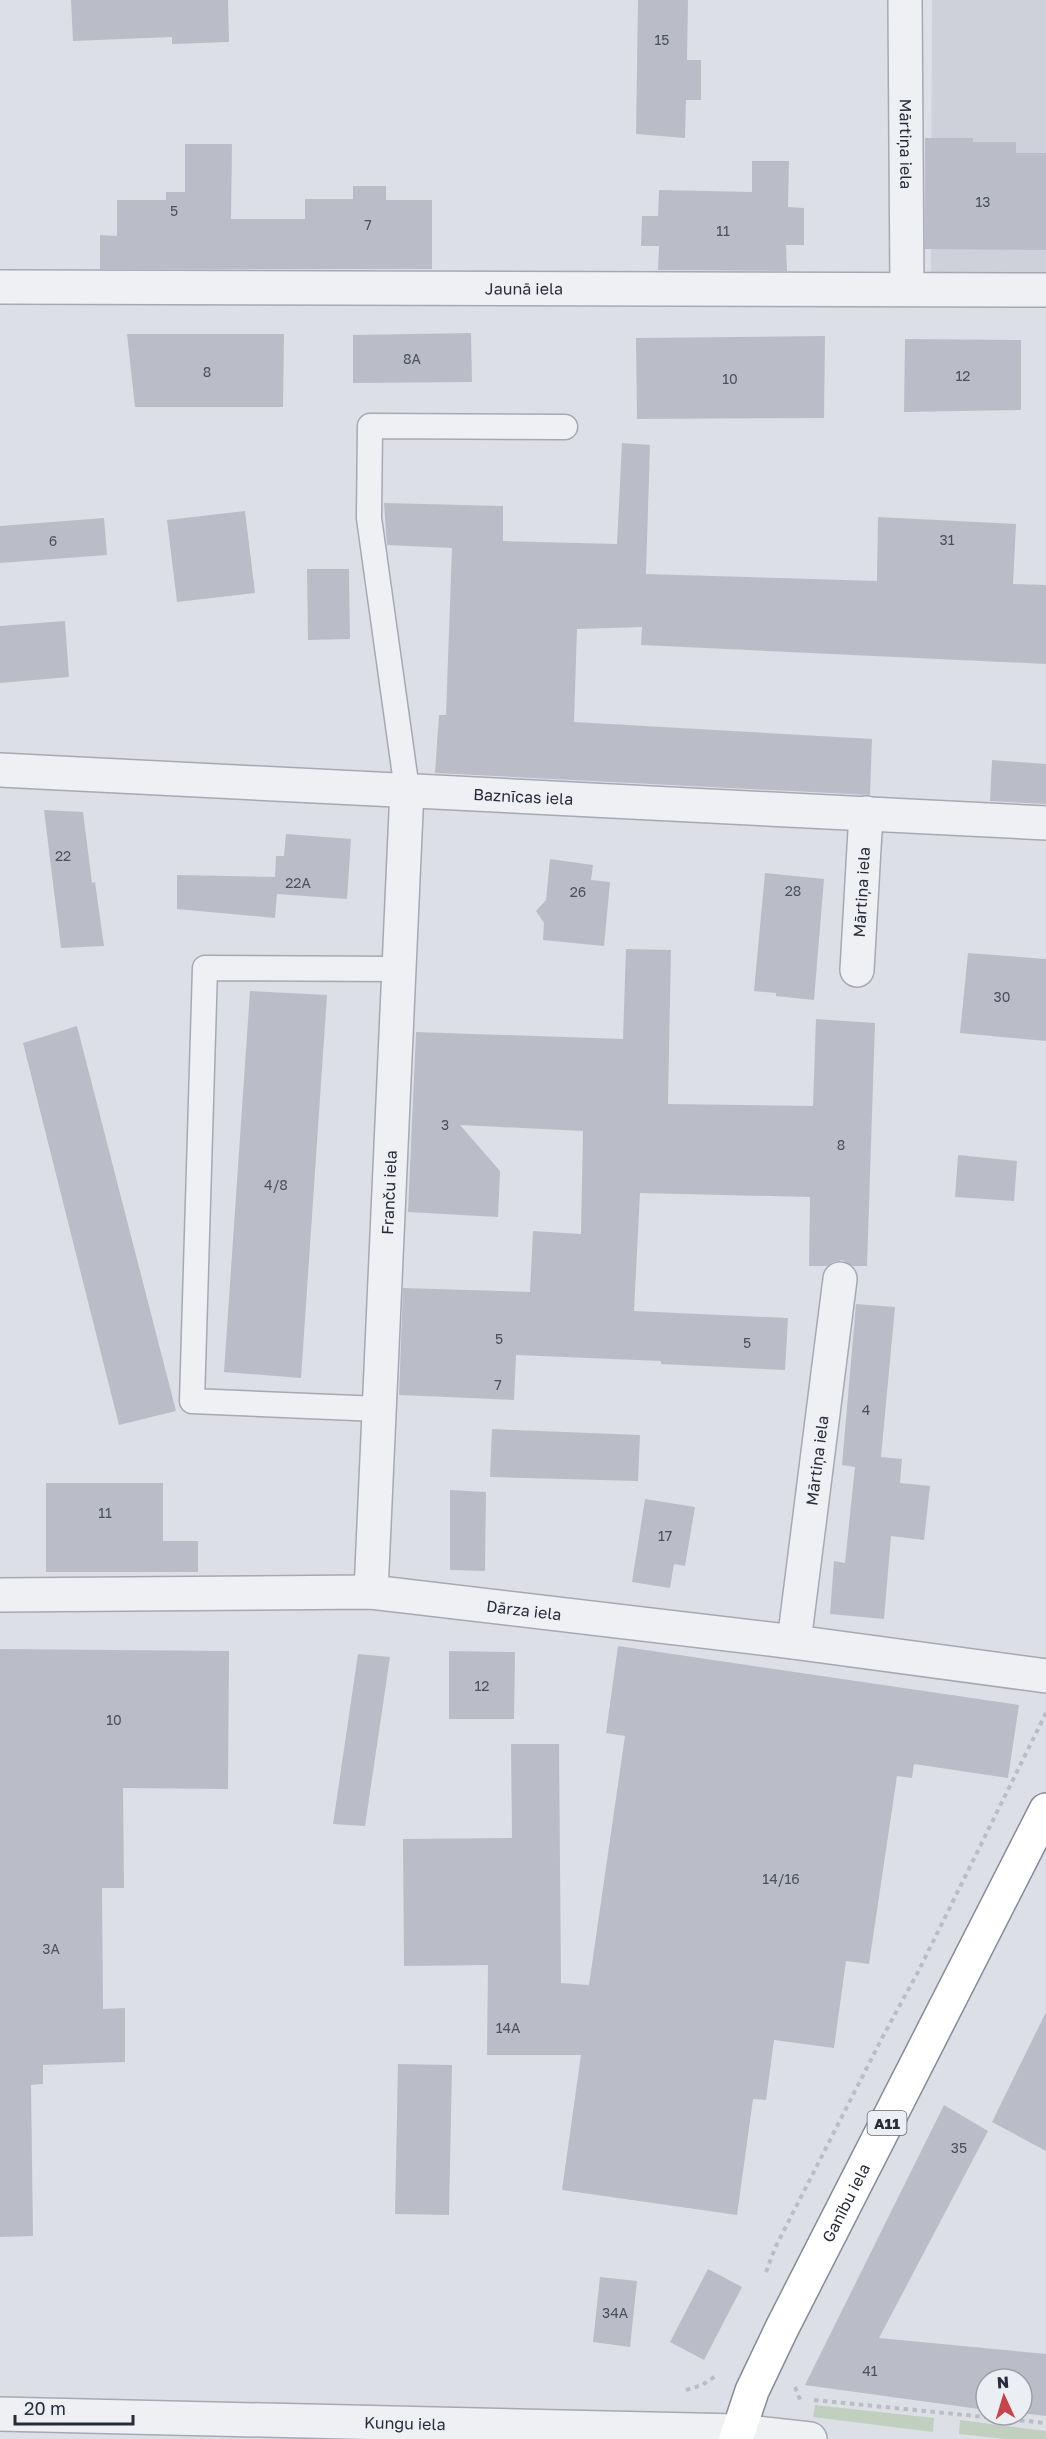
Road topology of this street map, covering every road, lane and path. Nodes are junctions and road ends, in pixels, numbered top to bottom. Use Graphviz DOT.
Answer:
graph roads {
  1 [pos="905,0"];
  2 [pos="0,288"];
  3 [pos="907,289"];
  4 [pos="1046,290"];
  5 [pos="566,427"];
  6 [pos="0,770"];
  7 [pos="407,790"];
  8 [pos="866,813"];
  9 [pos="1046,823"];
  10 [pos="399,969"];
  11 [pos="857,970"];
  12 [pos="840,1279"];
  13 [pos="379,1409"];
  14 [pos="371,1593"];
  15 [pos="0,1595"];
  16 [pos="794,1642"];
  17 [pos="1046,1676"];
  18 [pos="1046,1713"];
  19 [pos="1046,1810"];
  20 [pos="763,2281"];
  21 [pos="722,2370"];
  22 [pos="794,2384"];
  23 [pos="676,2390"];
  24 [pos="813,2399"];
  25 [pos="0,2414"];
  26 [pos="1046,2423"];
  27 [pos="805,2424"];
  28 [pos="305,2430"];
  29 [pos="737,2435"];
  1 -- 3 [label="street, Mārtiņa iela"];
  2 -- 3 [label="street, Jaunā iela"];
  3 -- 4 [label="street, Jaunā iela"];
  5 -- 7 [label="lane"];
  6 -- 7 [label="street, Baznīcas iela"];
  7 -- 8 [label="street, Baznīcas iela"];
  7 -- 10 [label="street, Franču iela"];
  8 -- 9 [label="street, Baznīcas iela"];
  8 -- 11 [label="street, Mārtiņa iela"];
  10 -- 13 [label="street, Franču iela"];
  10 -- 13 [label="lane"];
  12 -- 16 [label="street, Mārtiņa iela"];
  13 -- 14 [label="street, Franču iela"];
  14 -- 15 [label="street, Dārza iela"];
  14 -- 16 [label="street, Dārza iela"];
  16 -- 17 [label="street, Dārza iela"];
  18 -- 20 [label="path"];
  19 -- 29 [label="highway, Ganību iela / A11"];
  21 -- 23 [label="path"];
  22 -- 27 [label="path"];
  24 -- 26 [label="path"];
  25 -- 28 [label="street, Kungu iela"];
  27 -- 29 [label="street, Kungu iela"];
  28 -- 29 [label="street, Kungu iela"];
}
